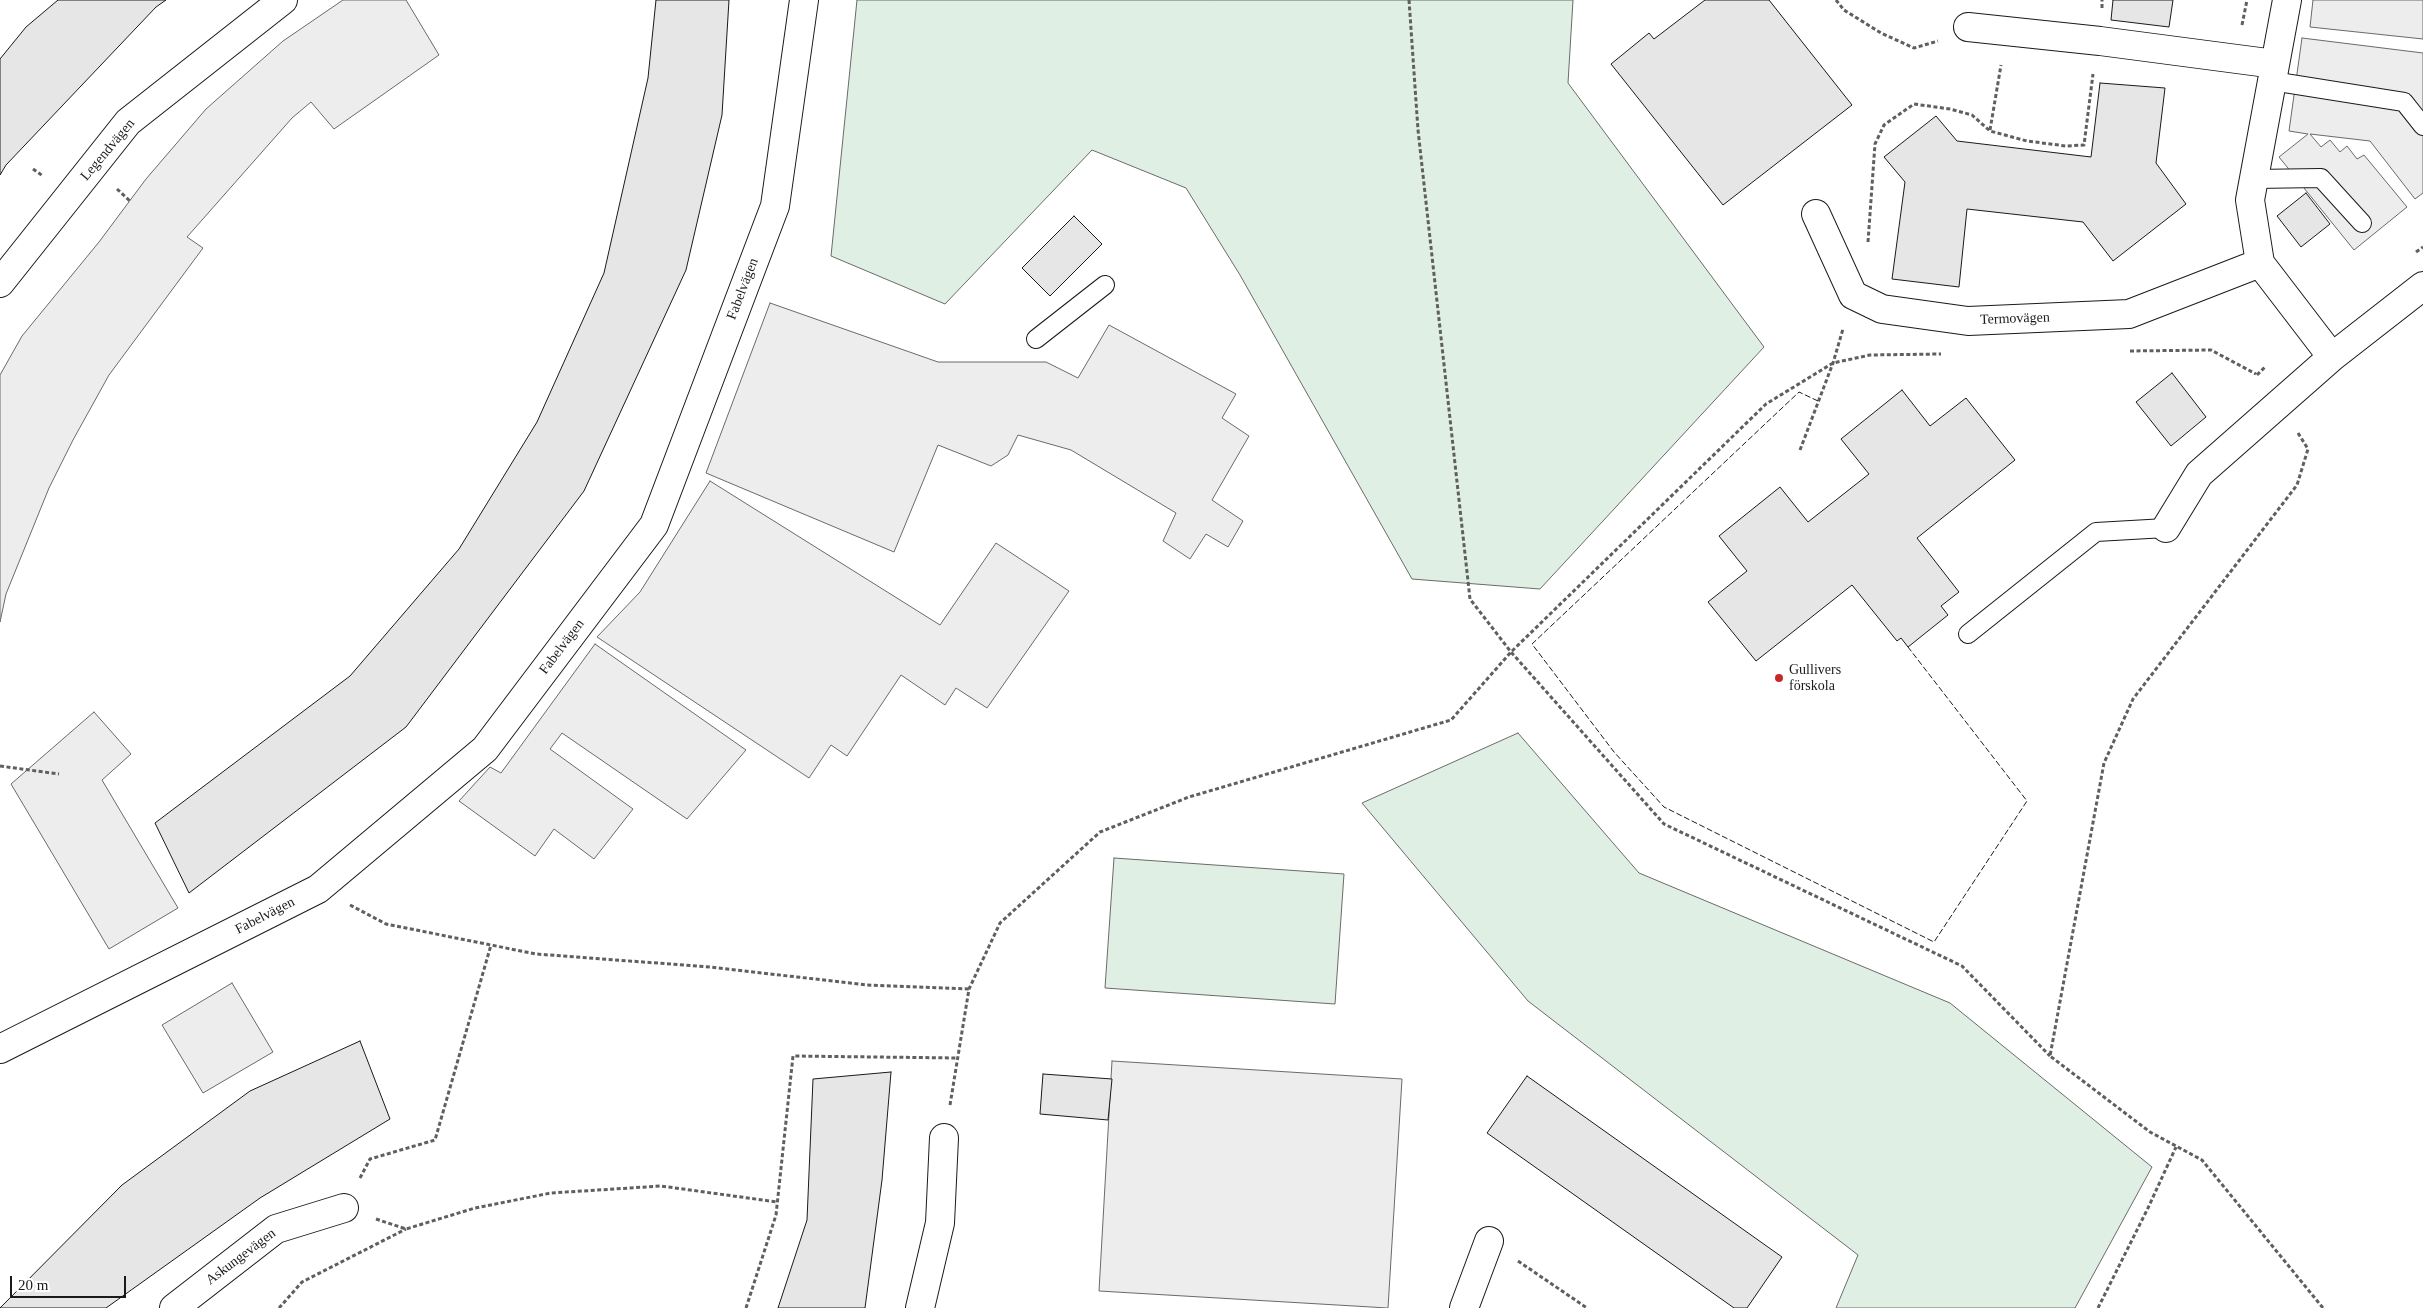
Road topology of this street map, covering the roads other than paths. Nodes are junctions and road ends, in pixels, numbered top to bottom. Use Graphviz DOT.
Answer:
graph roads {
  1 [pos="283,0"];
  2 [pos="804,0"];
  3 [pos="2287,0"];
  4 [pos="1968,27"];
  5 [pos="2274,73"];
  6 [pos="2423,126"];
  7 [pos="2254,179"];
  8 [pos="1816,214"];
  9 [pos="2362,223"];
  10 [pos="2260,263"];
  11 [pos="0,283"];
  12 [pos="1105,285"];
  13 [pos="2423,286"];
  14 [pos="1036,339"];
  15 [pos="2332,357"];
  16 [pos="2166,528"];
  17 [pos="1968,634"];
  18 [pos="0,1049"];
  19 [pos="944,1138"];
  20 [pos="344,1208"];
  21 [pos="1489,1241"];
  22 [pos="174,1308"];
  23 [pos="920,1308"];
  24 [pos="1464,1308"];
  1 -- 11 [label="street, Legendvägen"];
  2 -- 18 [label="street, Fabelvägen"];
  3 -- 5 [label="street"];
  4 -- 5 [label="street"];
  5 -- 6 [label="lane"];
  5 -- 7 [label="street"];
  7 -- 9 [label="lane"];
  7 -- 10 [label="street"];
  8 -- 10 [label="street, Termovägen"];
  10 -- 15 [label="street"];
  12 -- 14 [label="lane"];
  13 -- 15 [label="street"];
  15 -- 16 [label="street"];
  16 -- 17 [label="lane"];
  19 -- 23 [label="street"];
  20 -- 22 [label="street, Askungevägen"];
  21 -- 24 [label="street"];
}
